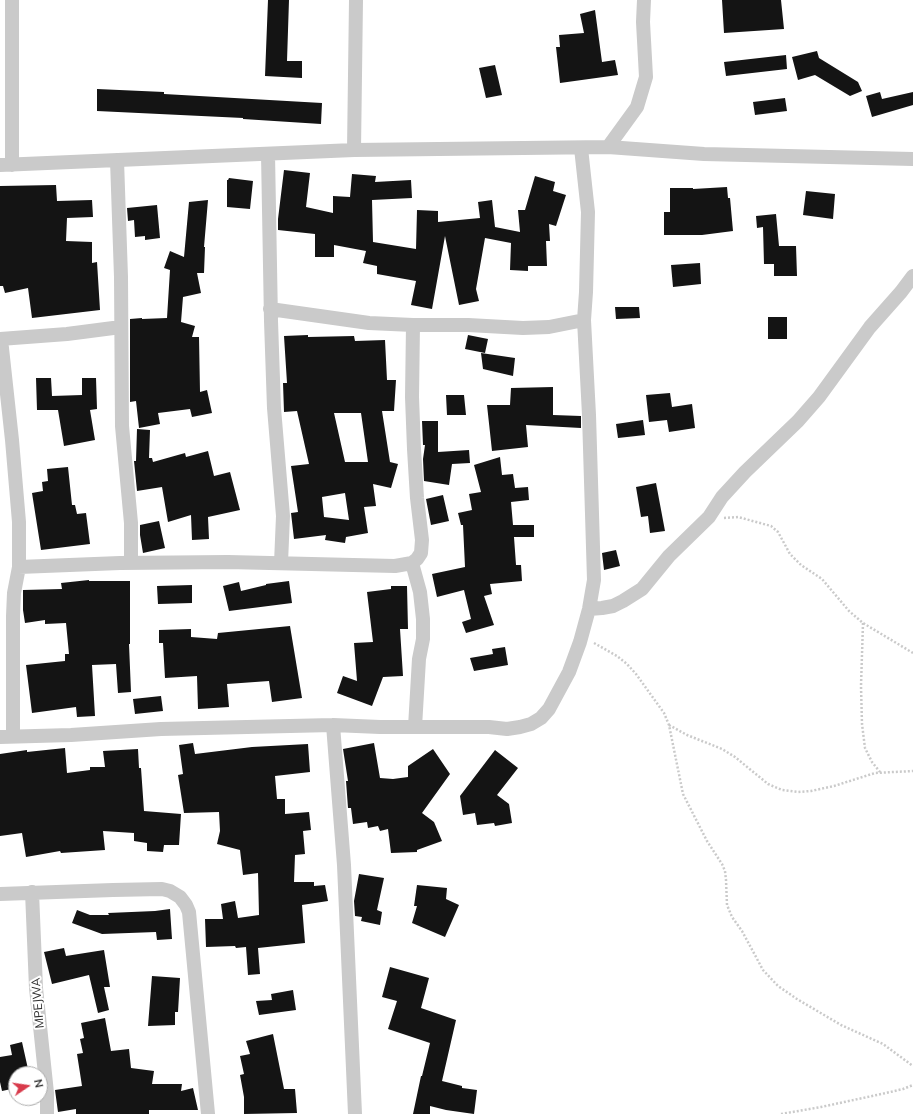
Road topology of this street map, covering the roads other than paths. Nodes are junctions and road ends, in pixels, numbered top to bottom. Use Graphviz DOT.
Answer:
graph roads {
  1 [pos="12,0"];
  2 [pos="356,0"];
  3 [pos="644,0"];
  4 [pos="581,148"];
  5 [pos="608,148"];
  6 [pos="354,150"];
  7 [pos="268,154"];
  8 [pos="913,159"];
  9 [pos="117,160"];
  10 [pos="6,165"];
  11 [pos="913,276"];
  12 [pos="270,309"];
  13 [pos="584,320"];
  14 [pos="413,325"];
  15 [pos="121,327"];
  16 [pos="0,339"];
  17 [pos="131,563"];
  18 [pos="282,563"];
  19 [pos="412,563"];
  20 [pos="19,567"];
  21 [pos="589,609"];
  22 [pos="333,725"];
  23 [pos="415,727"];
  24 [pos="6,736"];
  25 [pos="32,892"];
  26 [pos="0,894"];
  27 [pos="48,1114"];
  28 [pos="208,1114"];
  29 [pos="356,1114"];
  1 -- 10 [label="street"];
  2 -- 6 [label="street"];
  3 -- 5 [label="street"];
  4 -- 5 [label="street"];
  4 -- 6 [label="street"];
  4 -- 13 [label="street"];
  5 -- 8 [label="street"];
  6 -- 7 [label="street"];
  7 -- 9 [label="street"];
  7 -- 12 [label="street"];
  9 -- 10 [label="street"];
  9 -- 15 [label="street"];
  11 -- 21 [label="street"];
  12 -- 14 [label="street"];
  12 -- 18 [label="street"];
  13 -- 14 [label="street"];
  13 -- 21 [label="street"];
  14 -- 19 [label="street"];
  15 -- 16 [label="street"];
  15 -- 17 [label="street"];
  16 -- 20 [label="street"];
  17 -- 18 [label="street"];
  17 -- 20 [label="street"];
  18 -- 19 [label="street"];
  19 -- 23 [label="street"];
  20 -- 24 [label="street"];
  21 -- 23 [label="street"];
  22 -- 23 [label="street"];
  22 -- 24 [label="street"];
  22 -- 29 [label="street"];
  25 -- 26 [label="street"];
  25 -- 27 [label="street, MPEJWA"];
  25 -- 28 [label="street"];
}
